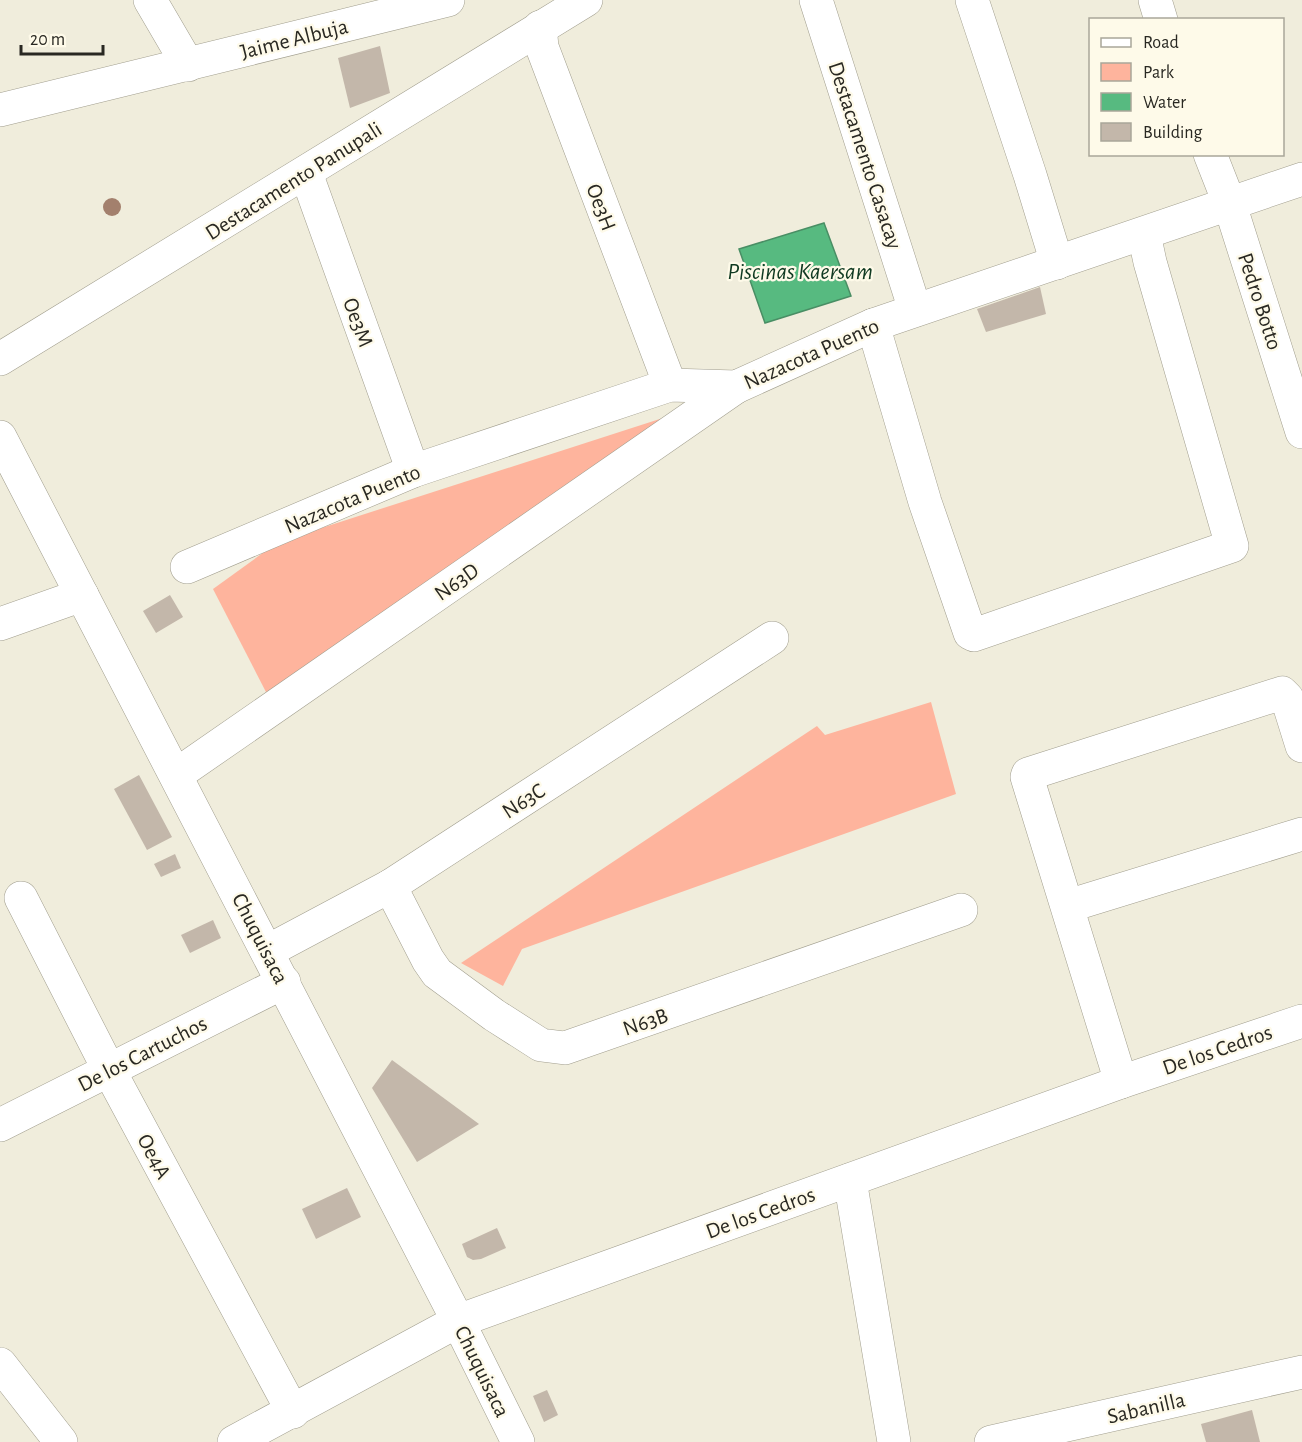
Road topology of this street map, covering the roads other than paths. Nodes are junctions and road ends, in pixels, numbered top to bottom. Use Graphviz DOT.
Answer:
graph roads {
  1 [pos="150,0"];
  2 [pos="448,0"];
  3 [pos="586,0"];
  4 [pos="816,0"];
  5 [pos="972,0"];
  6 [pos="1155,0"];
  7 [pos="1160,18"];
  8 [pos="540,27"];
  9 [pos="188,65"];
  10 [pos="0,110"];
  11 [pos="1211,156"];
  12 [pos="306,173"];
  13 [pos="1302,179"];
  14 [pos="1230,205"];
  15 [pos="1144,234"];
  16 [pos="1057,263"];
  17 [pos="915,310"];
  18 [pos="873,326"];
  19 [pos="0,359"];
  20 [pos="670,385"];
  21 [pos="736,387"];
  22 [pos="1302,432"];
  23 [pos="0,437"];
  24 [pos="413,471"];
  25 [pos="186,567"];
  26 [pos="82,595"];
  27 [pos="0,624"];
  28 [pos="772,638"];
  29 [pos="1302,746"];
  30 [pos="176,775"];
  31 [pos="1302,834"];
  32 [pos="390,886"];
  33 [pos="21,898"];
  34 [pos="1068,906"];
  35 [pos="960,910"];
  36 [pos="268,951"];
  37 [pos="284,982"];
  38 [pos="1302,1021"];
  39 [pos="109,1070"];
  40 [pos="1121,1082"];
  41 [pos="0,1125"];
  42 [pos="850,1180"];
  43 [pos="458,1321"];
  44 [pos="0,1364"];
  45 [pos="1302,1372"];
  46 [pos="292,1412"];
  47 [pos="61,1442"];
  48 [pos="234,1442"];
  49 [pos="518,1442"];
  50 [pos="894,1442"];
  51 [pos="991,1442"];
  1 -- 9 [label="street"];
  2 -- 9 [label="street, Jaime Albuja"];
  3 -- 8 [label="street, Destacamento Panupali"];
  4 -- 17 [label="street, Destacamento Casacay"];
  5 -- 16 [label="street"];
  6 -- 7 [label="street"];
  8 -- 12 [label="street, Destacamento Panupali"];
  8 -- 20 [label="street, Oe3H"];
  9 -- 10 [label="street, Jaime Albuja"];
  11 -- 14 [label="street, Pedro Botto"];
  12 -- 19 [label="street, Destacamento Panupali"];
  12 -- 24 [label="street, Oe3M"];
  13 -- 14 [label="street, Nazacota Puento"];
  14 -- 15 [label="street, Nazacota Puento"];
  14 -- 22 [label="street, Pedro Botto"];
  15 -- 16 [label="street, Nazacota Puento"];
  15 -- 18 [label="street"];
  16 -- 17 [label="street, Nazacota Puento"];
  17 -- 18 [label="street, Nazacota Puento"];
  18 -- 21 [label="street, Nazacota Puento"];
  20 -- 21 [label="street, Nazacota Puento"];
  20 -- 24 [label="street, Nazacota Puento"];
  21 -- 30 [label="street, N63D"];
  23 -- 26 [label="street, Chuquisaca"];
  24 -- 25 [label="street, Nazacota Puento"];
  26 -- 27 [label="street"];
  26 -- 30 [label="street, Chuquisaca"];
  28 -- 32 [label="street, N63C"];
  29 -- 34 [label="street"];
  30 -- 36 [label="street, Chuquisaca"];
  31 -- 34 [label="street"];
  32 -- 35 [label="street, N63B"];
  32 -- 36 [label="street, N63C"];
  33 -- 39 [label="street, Oe4A"];
  34 -- 40 [label="street"];
  36 -- 37 [label="street, Chuquisaca"];
  37 -- 39 [label="street, De los Cartuchos"];
  37 -- 43 [label="street, Chuquisaca"];
  38 -- 40 [label="street, De los Cedros"];
  39 -- 41 [label="street, De los Cartuchos"];
  39 -- 46 [label="street, Oe4A"];
  40 -- 42 [label="street, De los Cedros"];
  42 -- 43 [label="street, De los Cedros"];
  42 -- 50 [label="street"];
  43 -- 46 [label="street, De los Cedros"];
  43 -- 49 [label="street, Chuquisaca"];
  44 -- 47 [label="street"];
  45 -- 51 [label="street, Sabanilla"];
  46 -- 48 [label="street, De los Cedros"];
}
